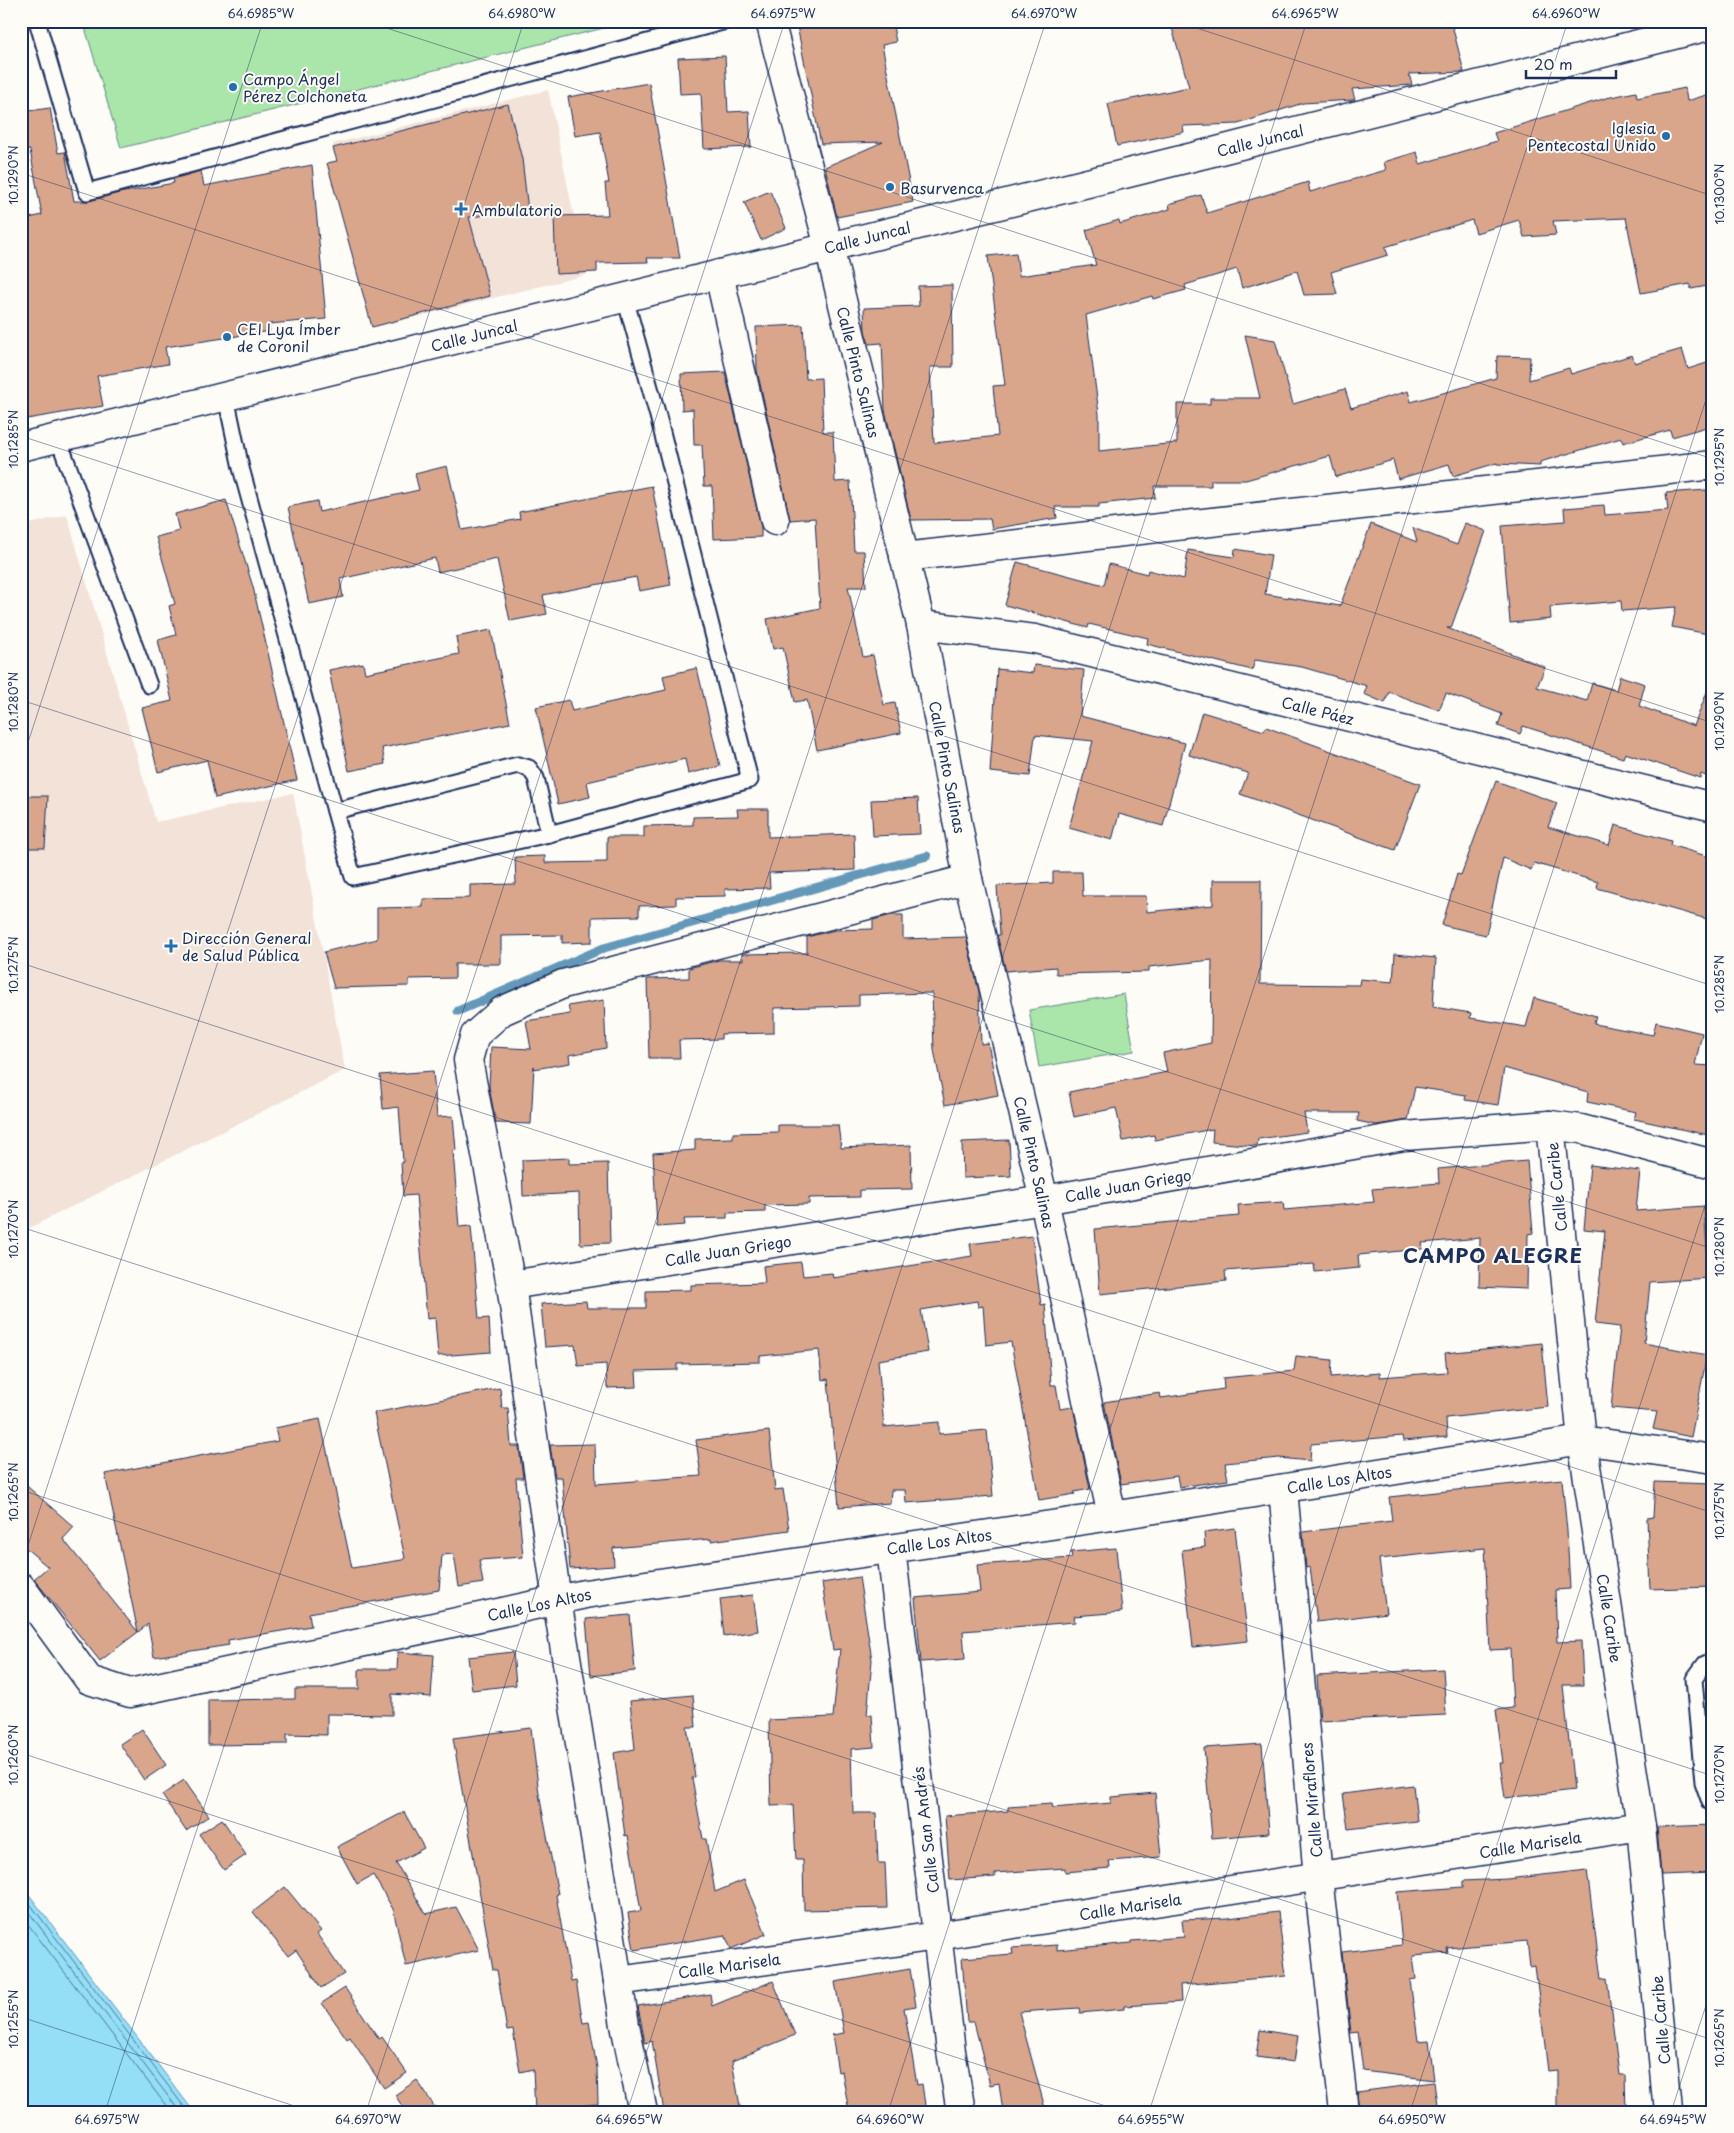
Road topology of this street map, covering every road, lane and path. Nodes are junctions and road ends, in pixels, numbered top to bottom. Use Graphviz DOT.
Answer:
graph roads {
  1 [pos="37,21"];
  2 [pos="726,21"];
  3 [pos="770,21"];
  4 [pos="1713,25"];
  5 [pos="829,247"];
  6 [pos="719,274"];
  7 [pos="625,298"];
  8 [pos="226,396"];
  9 [pos="58,438"];
  10 [pos="21,447"];
  11 [pos="1713,465"];
  12 [pos="775,521"];
  13 [pos="904,557"];
  14 [pos="921,624"];
  15 [pos="149,685"];
  16 [pos="1713,808"];
  17 [pos="335,811"];
  18 [pos="549,834"];
  19 [pos="968,879"];
  20 [pos="1550,1125"];
  21 [pos="1713,1164"];
  22 [pos="1044,1200"];
  23 [pos="511,1285"];
  24 [pos="1582,1440"];
  25 [pos="1713,1459"];
  26 [pos="1283,1488"];
  27 [pos="1112,1516"];
  28 [pos="891,1549"];
  29 [pos="21,1587"];
  30 [pos="557,1600"];
  31 [pos="1713,1661"];
  32 [pos="1713,1803"];
  33 [pos="1641,1826"];
  34 [pos="1318,1877"];
  35 [pos="937,1936"];
  36 [pos="618,1981"];
  37 [pos="643,2112"];
  38 [pos="962,2112"];
  39 [pos="1344,2112"];
  40 [pos="1668,2112"];
  1 -- 2 [label="lane"];
  3 -- 5 [label="street, Calle Pinto Salinas"];
  4 -- 5 [label="street, Calle Juncal"];
  5 -- 6 [label="street, Calle Juncal"];
  5 -- 13 [label="street, Calle Pinto Salinas"];
  6 -- 7 [label="street, Calle Juncal"];
  6 -- 12 [label="street"];
  7 -- 8 [label="street, Calle Juncal"];
  7 -- 18 [label="lane"];
  8 -- 9 [label="street, Calle Juncal"];
  8 -- 17 [label="lane"];
  9 -- 10 [label="street, Calle Juncal"];
  9 -- 15 [label="lane"];
  11 -- 13 [label="street"];
  13 -- 14 [label="street, Calle Pinto Salinas"];
  14 -- 16 [label="street, Calle Páez"];
  14 -- 19 [label="street, Calle Pinto Salinas"];
  17 -- 18 [label="lane"];
  17 -- 18 [label="lane"];
  19 -- 22 [label="street, Calle Pinto Salinas"];
  19 -- 23 [label="street"];
  20 -- 21 [label="street, Calle Juan Griego"];
  20 -- 22 [label="street, Calle Juan Griego"];
  20 -- 24 [label="street, Calle Caribe"];
  22 -- 23 [label="street, Calle Juan Griego"];
  22 -- 27 [label="street, Calle Pinto Salinas"];
  23 -- 30 [label="street"];
  24 -- 25 [label="street, Calle Los Altos"];
  24 -- 26 [label="street, Calle Los Altos"];
  24 -- 33 [label="street, Calle Caribe"];
  26 -- 27 [label="street, Calle Los Altos"];
  26 -- 34 [label="street, Calle Miraflores"];
  27 -- 28 [label="street, Calle Los Altos"];
  28 -- 30 [label="street, Calle Los Altos"];
  28 -- 35 [label="street, Calle San Andrés"];
  29 -- 30 [label="street, Calle Los Altos"];
  30 -- 36 [label="street"];
  31 -- 32 [label="lane"];
  33 -- 34 [label="street, Calle Marisela"];
  33 -- 40 [label="street, Calle Caribe"];
  34 -- 35 [label="street, Calle Marisela"];
  34 -- 39 [label="street, Calle Miraflores"];
  35 -- 36 [label="street, Calle Marisela"];
  35 -- 38 [label="street, Calle San Andrés"];
  36 -- 37 [label="street"];
}
